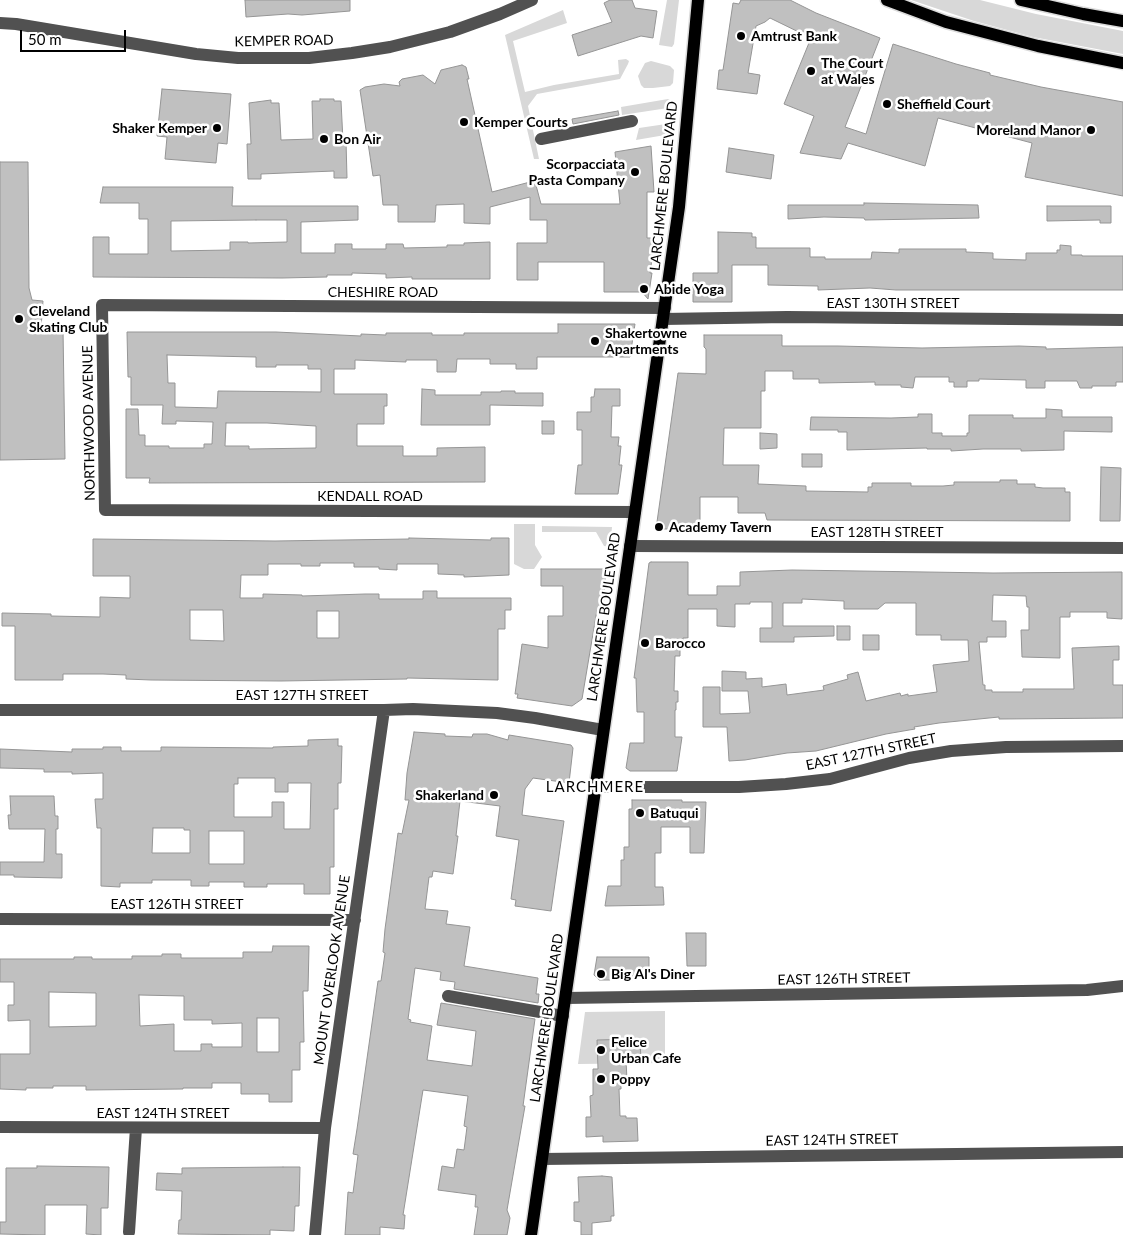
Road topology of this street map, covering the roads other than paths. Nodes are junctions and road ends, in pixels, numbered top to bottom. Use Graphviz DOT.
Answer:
graph roads {
  1 [pos="532,0"];
  2 [pos="698,0"];
  3 [pos="887,0"];
  4 [pos="1021,0"];
  5 [pos="1123,21"];
  6 [pos="0,23"];
  7 [pos="1123,63"];
  8 [pos="632,122"];
  9 [pos="541,139"];
  10 [pos="102,305"];
  11 [pos="664,313"];
  12 [pos="1123,320"];
  13 [pos="105,510"];
  14 [pos="635,512"];
  15 [pos="630,546"];
  16 [pos="1123,548"];
  17 [pos="0,710"];
  18 [pos="384,710"];
  19 [pos="603,730"];
  20 [pos="1123,746"];
  21 [pos="596,787"];
  22 [pos="0,919"];
  23 [pos="355,920"];
  24 [pos="1123,986"];
  25 [pos="448,996"];
  26 [pos="566,998"];
  27 [pos="563,1016"];
  28 [pos="0,1127"];
  29 [pos="136,1128"];
  30 [pos="325,1128"];
  31 [pos="1123,1152"];
  32 [pos="542,1159"];
  33 [pos="129,1232"];
  34 [pos="315,1235"];
  35 [pos="531,1235"];
  1 -- 6 [label="street, KEMPER ROAD"];
  2 -- 11 [label="main road, LARCHMERE BOULEVARD"];
  3 -- 7 [label="main road"];
  4 -- 5 [label="main road"];
  8 -- 9 [label="street"];
  10 -- 11 [label="street, CHESHIRE ROAD"];
  10 -- 13 [label="street, NORTHWOOD AVENUE"];
  11 -- 12 [label="street, EAST 130TH STREET"];
  11 -- 14 [label="main road, LARCHMERE BOULEVARD"];
  13 -- 14 [label="street, KENDALL ROAD"];
  14 -- 15 [label="main road, LARCHMERE BOULEVARD"];
  15 -- 16 [label="street, EAST 128TH STREET"];
  15 -- 19 [label="main road, LARCHMERE BOULEVARD"];
  17 -- 18 [label="street, EAST 127TH STREET"];
  18 -- 19 [label="street, EAST 127TH STREET"];
  18 -- 23 [label="street, MOUNT OVERLOOK AVENUE"];
  19 -- 21 [label="main road, LARCHMERE BOULEVARD"];
  20 -- 21 [label="street, EAST 127TH STREET"];
  21 -- 26 [label="main road, LARCHMERE BOULEVARD"];
  22 -- 23 [label="street, EAST 126TH STREET"];
  23 -- 30 [label="street, MOUNT OVERLOOK AVENUE"];
  24 -- 26 [label="street, EAST 126TH STREET"];
  25 -- 27 [label="street"];
  26 -- 27 [label="main road, LARCHMERE BOULEVARD"];
  27 -- 32 [label="main road, LARCHMERE BOULEVARD"];
  28 -- 29 [label="street, EAST 124TH STREET"];
  29 -- 30 [label="street, EAST 124TH STREET"];
  29 -- 33 [label="street"];
  30 -- 34 [label="street, MOUNT OVERLOOK AVENUE"];
  31 -- 32 [label="street, EAST 124TH STREET"];
  32 -- 35 [label="main road, LARCHMERE BOULEVARD"];
}
